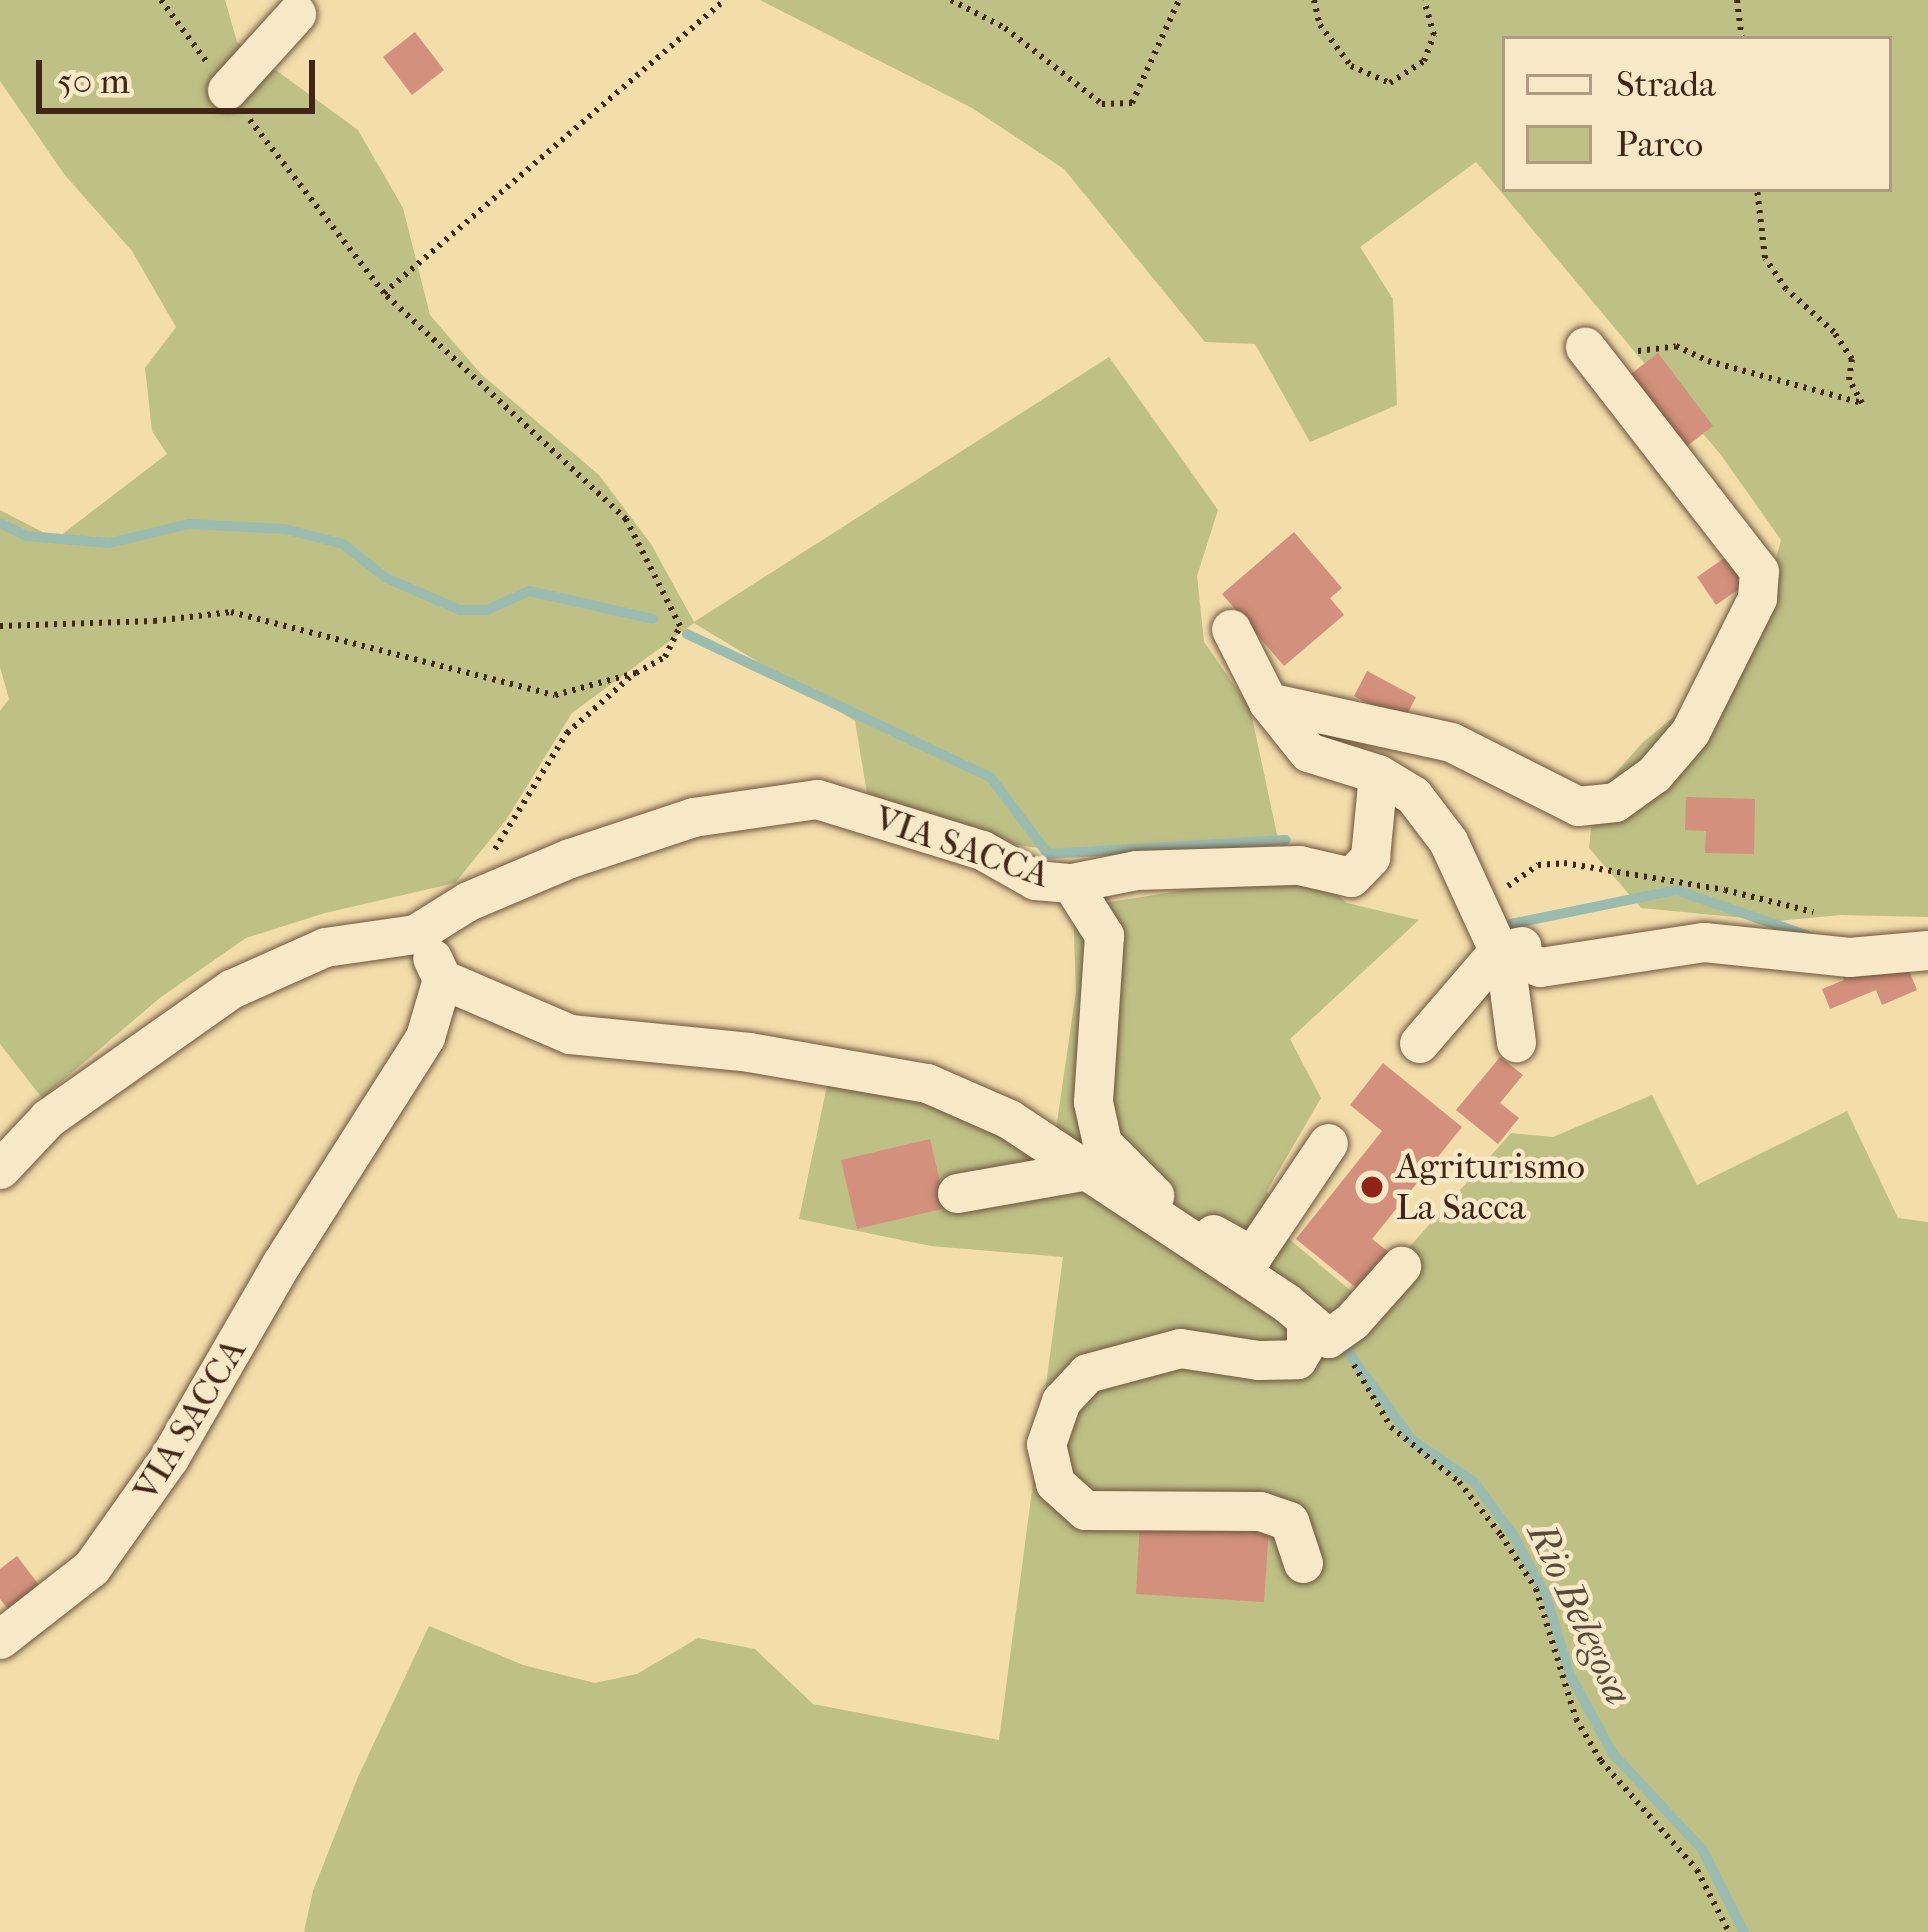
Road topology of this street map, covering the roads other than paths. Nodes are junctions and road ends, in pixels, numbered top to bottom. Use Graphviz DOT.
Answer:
graph roads {
  1 [pos="296,14"];
  2 [pos="227,90"];
  3 [pos="1585,346"];
  4 [pos="1231,629"];
  5 [pos="1268,702"];
  6 [pos="1378,774"];
  7 [pos="1071,883"];
  8 [pos="416,934"];
  9 [pos="1562,939"];
  10 [pos="1495,946"];
  11 [pos="1928,950"];
  12 [pos="442,979"];
  13 [pos="1516,1042"];
  14 [pos="1419,1043"];
  15 [pos="1328,1143"];
  16 [pos="0,1169"];
  17 [pos="1082,1171"];
  18 [pos="957,1193"];
  19 [pos="1401,1266"];
  20 [pos="1317,1330"];
  21 [pos="1303,1563"];
  22 [pos="0,1639"];
  1 -- 2 [label="street"];
  3 -- 5 [label="street"];
  4 -- 5 [label="street"];
  5 -- 6 [label="street"];
  6 -- 7 [label="street, VIA SACCA"];
  6 -- 10 [label="street"];
  7 -- 8 [label="street, VIA SACCA"];
  7 -- 15 [label="street"];
  8 -- 12 [label="street"];
  8 -- 16 [label="street, VIA SACCA"];
  9 -- 10 [label="street"];
  10 -- 11 [label="street"];
  10 -- 13 [label="street"];
  10 -- 14 [label="street"];
  12 -- 17 [label="street"];
  12 -- 22 [label="street, VIA SACCA"];
  17 -- 18 [label="street"];
  17 -- 20 [label="street"];
  19 -- 20 [label="street"];
  20 -- 21 [label="street"];
}
